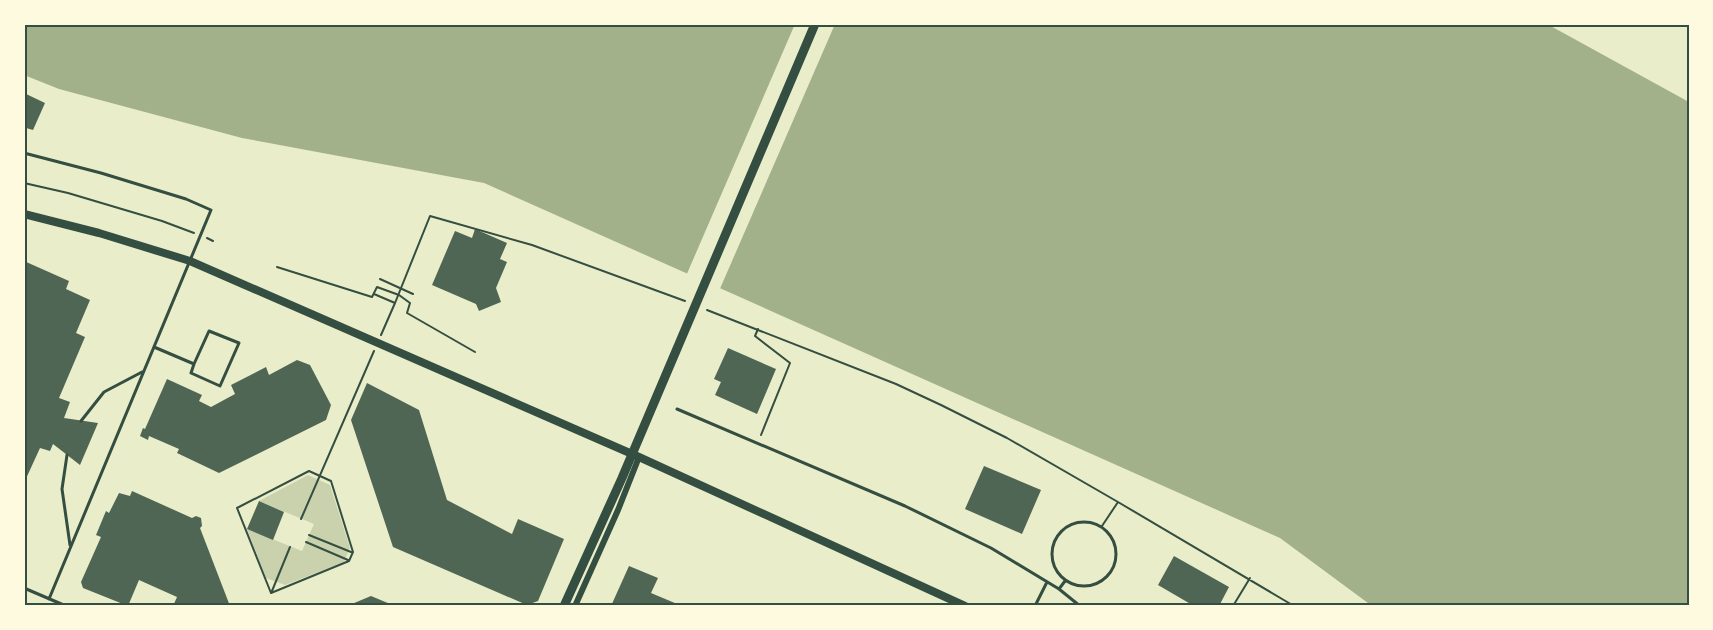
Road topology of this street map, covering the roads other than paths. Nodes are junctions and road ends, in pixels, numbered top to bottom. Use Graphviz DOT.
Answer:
graph roads {
  1 [pos="815,24"];
  2 [pos="24,153"];
  3 [pos="24,214"];
  4 [pos="190,261"];
  5 [pos="154,347"];
  6 [pos="194,364"];
  7 [pos="144,371"];
  8 [pos="677,409"];
  9 [pos="81,421"];
  10 [pos="67,455"];
  11 [pos="639,457"];
  12 [pos="70,548"];
  13 [pos="1065,581"];
  14 [pos="1047,582"];
  15 [pos="24,588"];
  16 [pos="1059,589"];
  17 [pos="49,599"];
  18 [pos="66,606"];
  19 [pos="564,606"];
  20 [pos="575,606"];
  21 [pos="965,606"];
  22 [pos="1035,606"];
  23 [pos="1080,606"];
  1 -- 19 [label="main road"];
  2 -- 4 [label="lane"];
  3 -- 4 [label="street"];
  4 -- 5 [label="lane"];
  4 -- 11 [label="street"];
  5 -- 6 [label="lane"];
  5 -- 7 [label="lane"];
  6 -- 6 [label="lane"];
  7 -- 9 [label="lane"];
  7 -- 12 [label="lane"];
  8 -- 14 [label="lane"];
  10 -- 12 [label="lane"];
  11 -- 20 [label="street"];
  11 -- 21 [label="street"];
  12 -- 17 [label="lane"];
  13 -- 13 [label="lane"];
  13 -- 16 [label="lane"];
  14 -- 16 [label="lane"];
  14 -- 22 [label="lane"];
  15 -- 17 [label="lane"];
  16 -- 23 [label="lane"];
  17 -- 18 [label="lane"];
}
